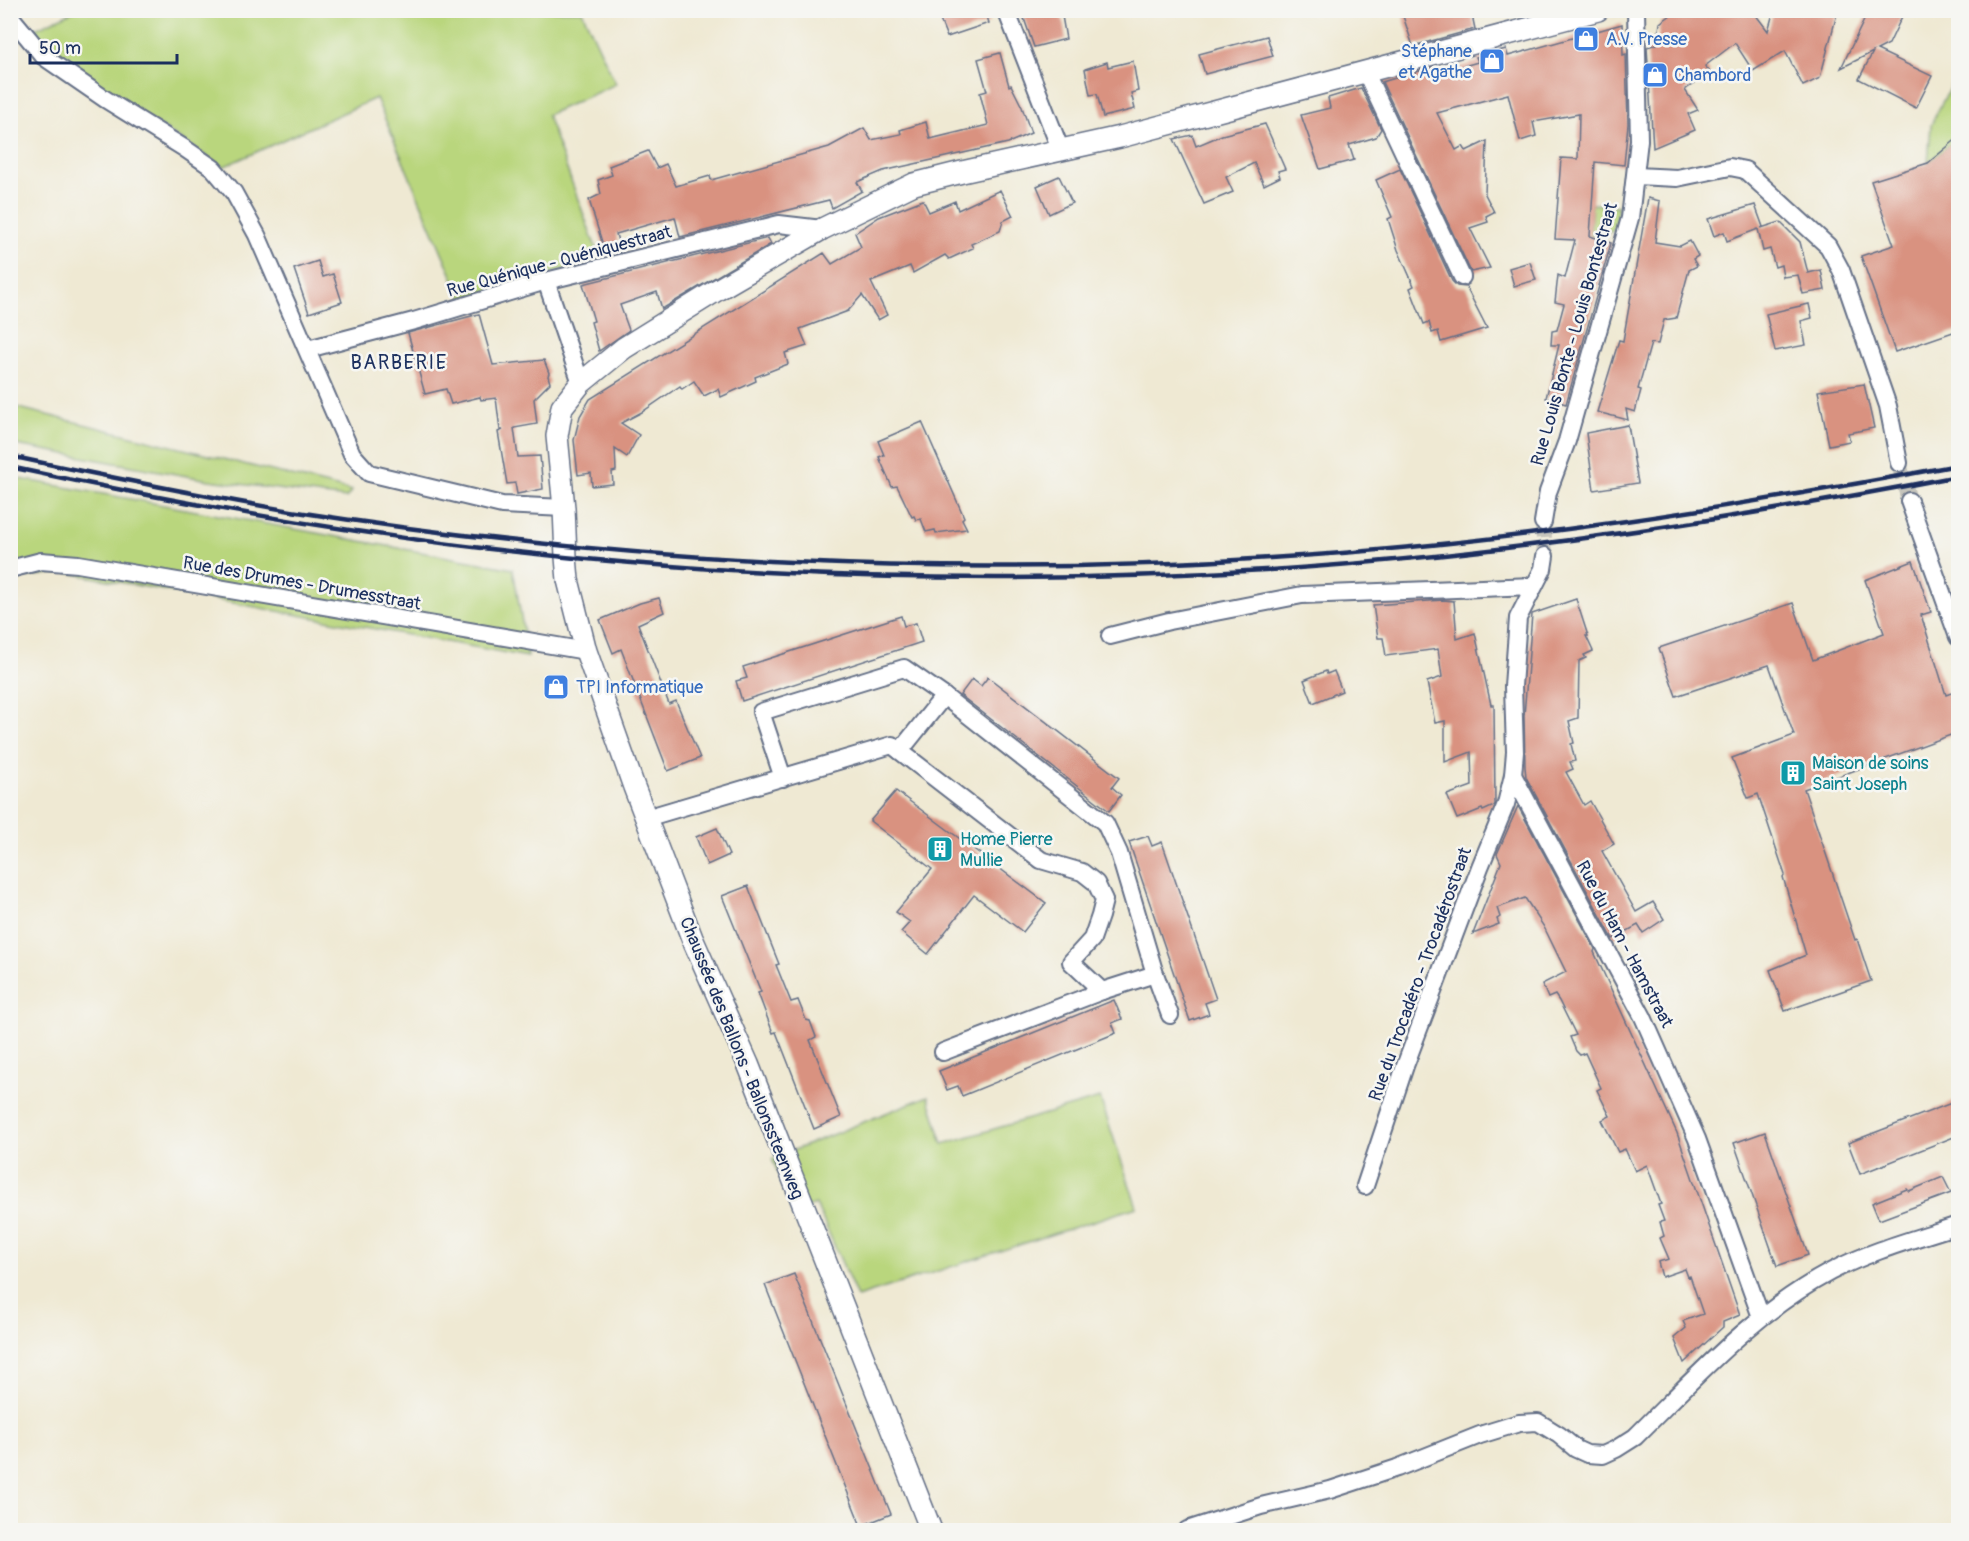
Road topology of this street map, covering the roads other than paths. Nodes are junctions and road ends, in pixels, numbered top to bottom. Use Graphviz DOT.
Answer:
graph roads {
  1 [pos="1006,10"];
  2 [pos="1598,10"];
  3 [pos="1636,10"];
  4 [pos="10,16"];
  5 [pos="1366,74"];
  6 [pos="1061,151"];
  7 [pos="1636,176"];
  8 [pos="822,229"];
  9 [pos="1462,277"];
  10 [pos="546,281"];
  11 [pos="308,349"];
  12 [pos="581,382"];
  13 [pos="1899,463"];
  14 [pos="1909,501"];
  15 [pos="564,508"];
  16 [pos="1543,522"];
  17 [pos="1545,556"];
  18 [pos="10,569"];
  19 [pos="1534,586"];
  20 [pos="1110,636"];
  21 [pos="1959,637"];
  22 [pos="586,651"];
  23 [pos="944,696"];
  24 [pos="900,751"];
  25 [pos="1513,775"];
  26 [pos="783,778"];
  27 [pos="646,818"];
  28 [pos="1155,974"];
  29 [pos="1102,991"];
  30 [pos="1170,1015"];
  31 [pos="943,1052"];
  32 [pos="1365,1186"];
  33 [pos="1959,1225"];
  34 [pos="1761,1317"];
  35 [pos="931,1530"];
  36 [pos="1187,1530"];
  1 -- 6 [label="street"];
  2 -- 5 [label="street, Chaussée des Ballons - Ballonssteenweg"];
  3 -- 7 [label="street, Rue Louis Bonte - Louis Bontestraat"];
  4 -- 11 [label="street"];
  5 -- 6 [label="street, Chaussée des Ballons - Ballonssteenweg"];
  5 -- 9 [label="street"];
  6 -- 8 [label="street, Chaussée des Ballons - Ballonssteenweg"];
  7 -- 13 [label="street"];
  7 -- 16 [label="street, Rue Louis Bonte - Louis Bontestraat"];
  8 -- 10 [label="street, Rue Quénique - Quéniquestraat"];
  8 -- 12 [label="street, Chaussée des Ballons - Ballonssteenweg"];
  10 -- 11 [label="street, Rue Quénique - Quéniquestraat"];
  10 -- 12 [label="street"];
  11 -- 15 [label="street"];
  12 -- 15 [label="street, Chaussée des Ballons - Ballonssteenweg"];
  14 -- 21 [label="street"];
  15 -- 22 [label="street, Chaussée des Ballons - Ballonssteenweg"];
  17 -- 19 [label="street"];
  18 -- 22 [label="street, Rue des Drumes - Drumesstraat"];
  19 -- 20 [label="street"];
  19 -- 25 [label="street"];
  22 -- 27 [label="street, Chaussée des Ballons - Ballonssteenweg"];
  23 -- 24 [label="street"];
  23 -- 26 [label="street"];
  23 -- 28 [label="street"];
  24 -- 26 [label="street"];
  24 -- 29 [label="street"];
  25 -- 32 [label="street, Rue du Trocadéro - Trocadérostraat"];
  25 -- 34 [label="street, Rue du Ham - Hamstraat"];
  26 -- 27 [label="street"];
  27 -- 35 [label="street, Chaussée des Ballons - Ballonssteenweg"];
  28 -- 29 [label="street"];
  28 -- 30 [label="street"];
  29 -- 31 [label="street"];
  33 -- 34 [label="street"];
  34 -- 36 [label="street"];
}
